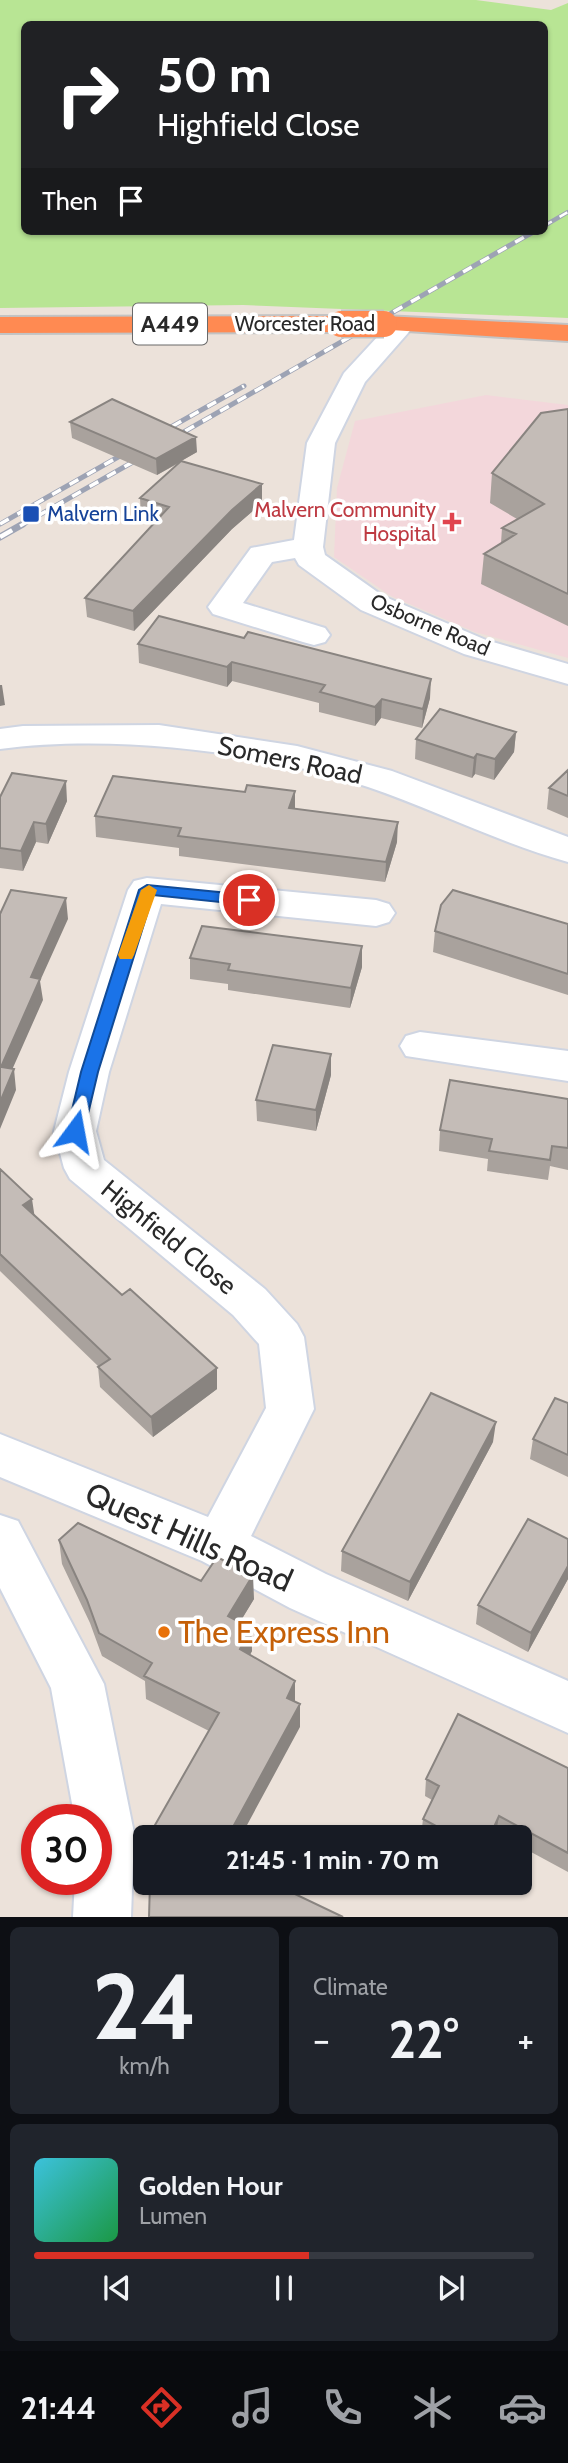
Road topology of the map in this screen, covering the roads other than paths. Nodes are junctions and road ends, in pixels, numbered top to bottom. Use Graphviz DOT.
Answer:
graph roads {
  1 [pos="0,325"];
  2 [pos="393,325"];
  3 [pos="568,333"];
  4 [pos="309,547"];
  5 [pos="314,635"];
  6 [pos="568,674"];
  7 [pos="0,739"];
  8 [pos="568,850"];
  9 [pos="376,913"];
  10 [pos="420,1046"];
  11 [pos="568,1066"];
  12 [pos="0,1455"];
  13 [pos="0,1537"];
  14 [pos="220,1545"];
  15 [pos="568,1707"];
  16 [pos="102,1917"];
  1 -- 2 [label="highway, Worcester Road / A449, bridge"];
  2 -- 3 [label="highway, Worcester Road / A449"];
  2 -- 4 [label="street"];
  4 -- 5 [label="street"];
  4 -- 6 [label="street, Osborne Road"];
  7 -- 8 [label="street, Somers Road"];
  9 -- 14 [label="street, Highfield Close"];
  10 -- 11 [label="street"];
  12 -- 14 [label="street, Quest Hills Road"];
  13 -- 16 [label="street"];
  14 -- 15 [label="street, Quest Hills Road"];
}
